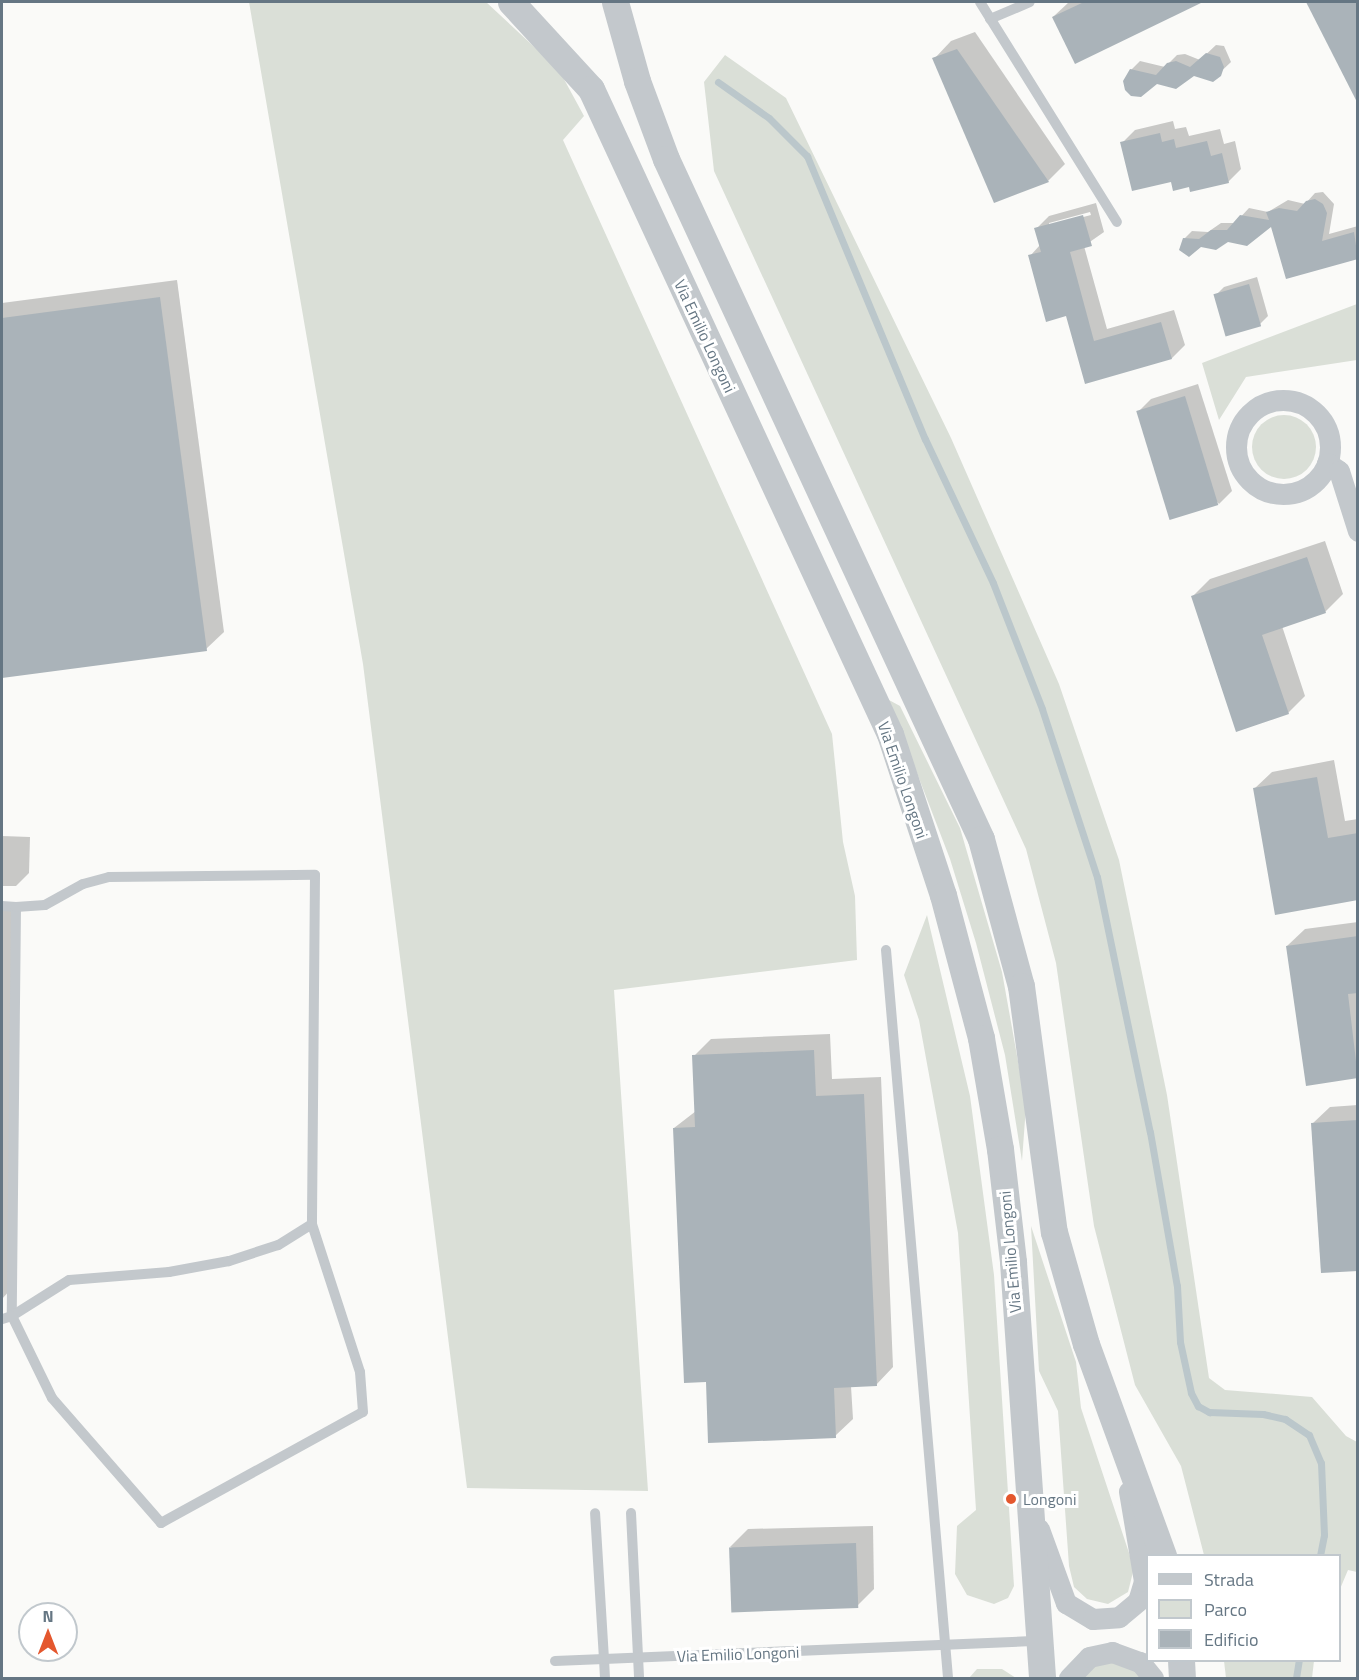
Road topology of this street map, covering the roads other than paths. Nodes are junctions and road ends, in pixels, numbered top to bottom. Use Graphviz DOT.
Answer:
graph roads {
  1 [pos="511,2"];
  2 [pos="615,2"];
  3 [pos="980,2"];
  4 [pos="1030,2"];
  5 [pos="990,19"];
  6 [pos="1117,222"];
  7 [pos="1327,463"];
  8 [pos="1358,531"];
  9 [pos="2,906"];
  10 [pos="16,907"];
  11 [pos="886,950"];
  12 [pos="312,1224"];
  13 [pos="7,1317"];
  14 [pos="1113,1416"];
  15 [pos="1028,1494"];
  16 [pos="595,1513"];
  17 [pos="631,1513"];
  18 [pos="1162,1554"];
  19 [pos="1039,1641"];
  20 [pos="946,1646"];
  21 [pos="638,1657"];
  22 [pos="604,1659"];
  23 [pos="555,1661"];
  24 [pos="1181,1662"];
  25 [pos="605,1678"];
  26 [pos="639,1678"];
  27 [pos="948,1678"];
  28 [pos="1042,1678"];
  29 [pos="1069,1678"];
  30 [pos="1153,1678"];
  31 [pos="1182,1678"];
  1 -- 15 [label="street, Via Emilio Longoni"];
  2 -- 14 [label="street"];
  3 -- 5 [label="lane"];
  4 -- 5 [label="lane"];
  5 -- 6 [label="lane"];
  7 -- 7 [label="street"];
  7 -- 8 [label="street"];
  9 -- 10 [label="lane"];
  10 -- 12 [label="lane"];
  10 -- 13 [label="lane"];
  11 -- 20 [label="lane"];
  12 -- 13 [label="lane"];
  12 -- 13 [label="lane"];
  14 -- 15 [label="street"];
  14 -- 18 [label="street"];
  15 -- 19 [label="street, Via Emilio Longoni"];
  16 -- 22 [label="lane"];
  17 -- 21 [label="lane"];
  19 -- 20 [label="lane, Via Emilio Longoni"];
  19 -- 28 [label="street, Via Emilio Longoni"];
  20 -- 21 [label="lane, Via Emilio Longoni"];
  20 -- 27 [label="lane"];
  21 -- 22 [label="lane, Via Emilio Longoni"];
  21 -- 26 [label="lane"];
  22 -- 23 [label="lane, Via Emilio Longoni"];
  22 -- 25 [label="lane"];
  24 -- 31 [label="street"];
  29 -- 30 [label="street"];
}
